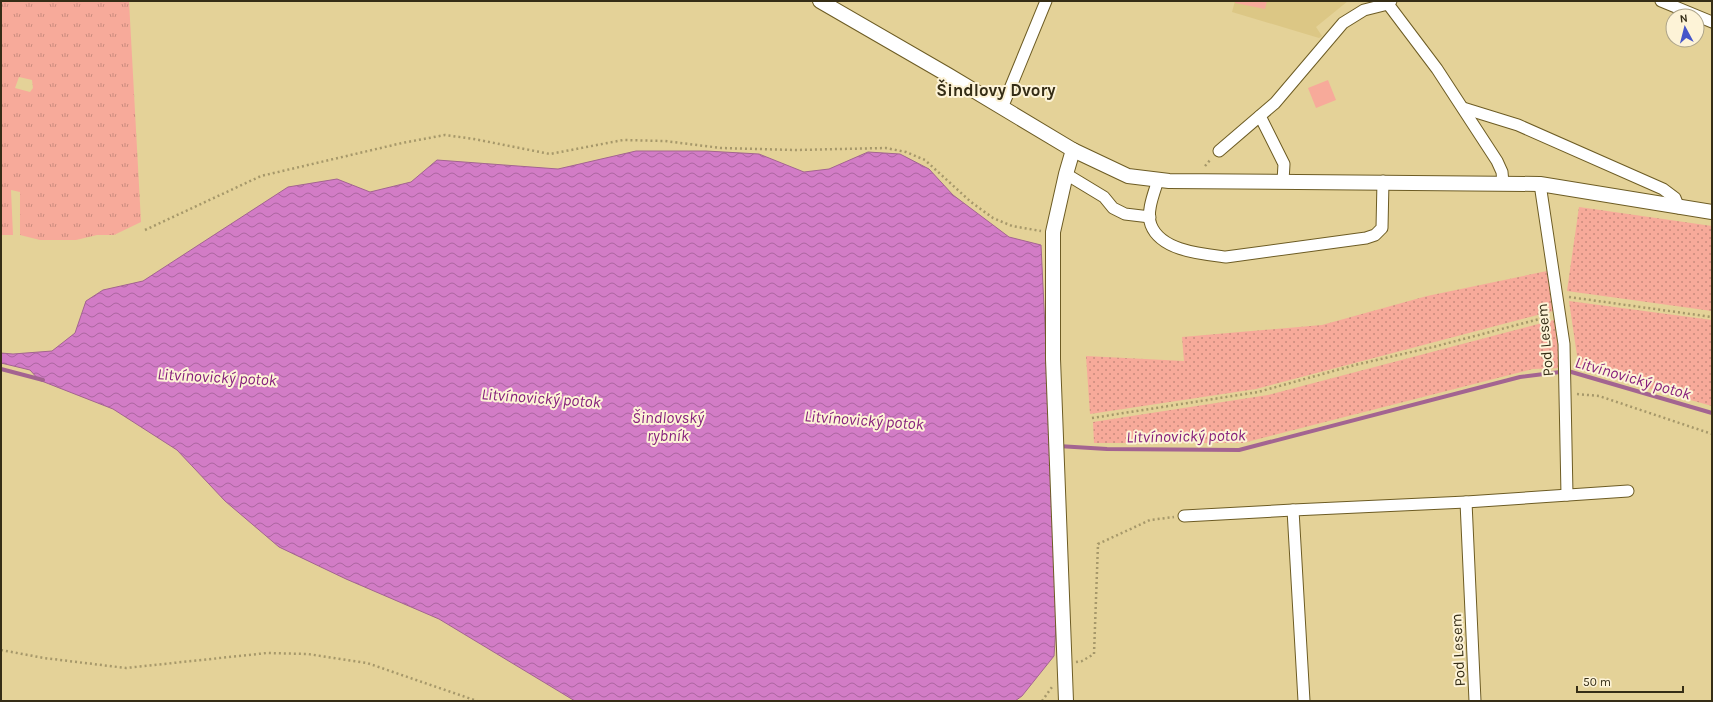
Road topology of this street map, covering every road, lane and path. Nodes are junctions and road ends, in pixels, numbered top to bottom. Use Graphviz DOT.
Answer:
graph roads {
  1 [pos="820,1"];
  2 [pos="1046,1"];
  3 [pos="1661,1"];
  4 [pos="1390,3"];
  5 [pos="1712,22"];
  6 [pos="1002,108"];
  7 [pos="1463,108"];
  8 [pos="1260,116"];
  9 [pos="1074,150"];
  10 [pos="1219,151"];
  11 [pos="1066,174"];
  12 [pos="1158,180"];
  13 [pos="1284,181"];
  14 [pos="1383,181"];
  15 [pos="1503,183"];
  16 [pos="1540,184"];
  17 [pos="1680,208"];
  18 [pos="1712,212"];
  19 [pos="1150,217"];
  20 [pos="145,230"];
  21 [pos="1053,232"];
  22 [pos="1556,295"];
  23 [pos="1559,314"];
  24 [pos="1712,317"];
  25 [pos="1565,396"];
  26 [pos="1092,418"];
  27 [pos="1712,434"];
  28 [pos="1628,491"];
  29 [pos="1567,495"];
  30 [pos="1466,502"];
  31 [pos="1293,510"];
  32 [pos="1184,516"];
  33 [pos="1,650"];
  34 [pos="1065,663"];
  35 [pos="477,701"];
  36 [pos="1066,701"];
  37 [pos="1304,701"];
  38 [pos="1475,701"];
  1 -- 6 [label="street"];
  2 -- 6 [label="street"];
  3 -- 5 [label="street"];
  4 -- 7 [label="street"];
  4 -- 8 [label="street"];
  6 -- 9 [label="street"];
  7 -- 15 [label="street"];
  7 -- 17 [label="street"];
  8 -- 10 [label="street"];
  8 -- 13 [label="street"];
  9 -- 11 [label="street"];
  9 -- 12 [label="street"];
  11 -- 19 [label="street"];
  11 -- 21 [label="street"];
  12 -- 13 [label="street"];
  12 -- 19 [label="street"];
  13 -- 14 [label="street"];
  14 -- 15 [label="street"];
  14 -- 19 [label="street"];
  15 -- 16 [label="street"];
  16 -- 17 [label="street"];
  16 -- 22 [label="street, Pod Lesem"];
  17 -- 18 [label="street"];
  20 -- 21 [label="path"];
  21 -- 34 [label="street"];
  22 -- 23 [label="street, Pod Lesem"];
  22 -- 24 [label="path"];
  23 -- 25 [label="street, Pod Lesem"];
  23 -- 26 [label="path"];
  25 -- 27 [label="path"];
  25 -- 29 [label="street, Pod Lesem"];
  28 -- 29 [label="street"];
  29 -- 30 [label="street"];
  30 -- 31 [label="street"];
  30 -- 38 [label="street, Pod Lesem"];
  31 -- 32 [label="street"];
  31 -- 37 [label="street"];
  32 -- 34 [label="path"];
  33 -- 35 [label="path"];
  34 -- 36 [label="street"];
}
